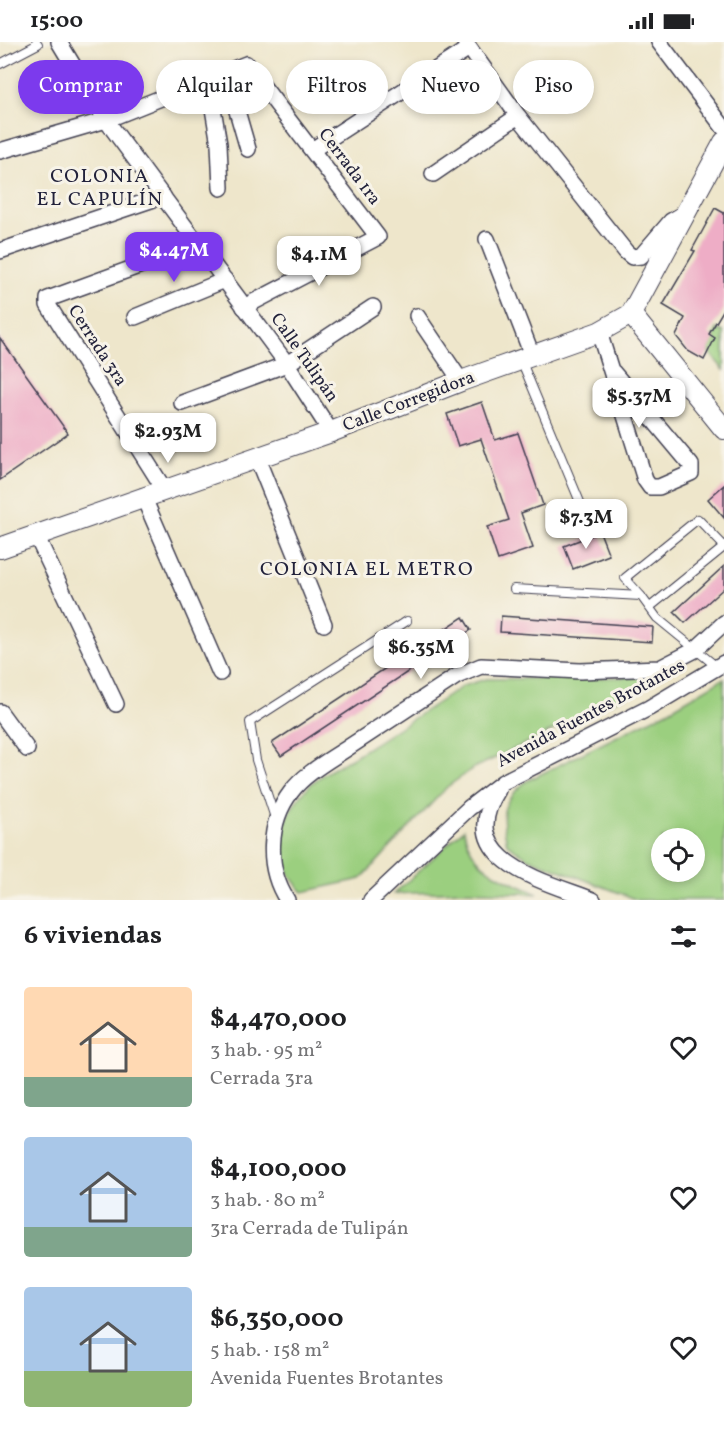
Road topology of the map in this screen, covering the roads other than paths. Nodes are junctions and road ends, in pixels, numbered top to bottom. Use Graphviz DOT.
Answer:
graph roads {
  1 [pos="36,42"];
  2 [pos="59,42"];
  3 [pos="659,42"];
  4 [pos="467,45"];
  5 [pos="0,64"];
  6 [pos="156,100"];
  7 [pos="274,100"];
  8 [pos="214,114"];
  9 [pos="238,114"];
  10 [pos="518,116"];
  11 [pos="106,120"];
  12 [pos="724,128"];
  13 [pos="724,142"];
  14 [pos="248,149"];
  15 [pos="312,150"];
  16 [pos="0,151"];
  17 [pos="433,174"];
  18 [pos="220,188"];
  19 [pos="163,196"];
  20 [pos="688,211"];
  21 [pos="487,239"];
  22 [pos="199,244"];
  23 [pos="0,251"];
  24 [pos="225,280"];
  25 [pos="244,307"];
  26 [pos="373,307"];
  27 [pos="631,314"];
  28 [pos="417,316"];
  29 [pos="135,317"];
  30 [pos="599,332"];
  31 [pos="527,357"];
  32 [pos="287,364"];
  33 [pos="613,372"];
  34 [pos="461,381"];
  35 [pos="182,403"];
  36 [pos="724,429"];
  37 [pos="331,432"];
  38 [pos="257,458"];
  39 [pos="164,489"];
  40 [pos="143,496"];
  41 [pos="587,519"];
  42 [pos="36,535"];
  43 [pos="724,546"];
  44 [pos="0,548"];
  45 [pos="514,589"];
  46 [pos="641,596"];
  47 [pos="650,608"];
  48 [pos="407,621"];
  49 [pos="724,623"];
  50 [pos="324,624"];
  51 [pos="695,650"];
  52 [pos="721,665"];
  53 [pos="220,673"];
  54 [pos="116,704"];
  55 [pos="0,712"];
  56 [pos="27,749"];
  57 [pos="503,782"];
  58 [pos="275,818"];
  59 [pos="280,897"];
  60 [pos="371,900"];
  61 [pos="593,900"];
  1 -- 5 [label="lane"];
  2 -- 11 [label="street, Calle Tulipán"];
  3 -- 12 [label="street"];
  4 -- 10 [label="street"];
  4 -- 15 [label="street"];
  6 -- 11 [label="street"];
  7 -- 15 [label="street, Cerrada 1ra"];
  8 -- 18 [label="street"];
  9 -- 14 [label="street"];
  10 -- 17 [label="street"];
  10 -- 20 [label="street"];
  11 -- 16 [label="street"];
  11 -- 19 [label="street, Calle Tulipán"];
  13 -- 20 [label="street"];
  15 -- 25 [label="street, Cerrada 1ra"];
  19 -- 22 [label="street, Calle Tulipán"];
  19 -- 23 [label="street"];
  20 -- 27 [label="street"];
  21 -- 31 [label="street"];
  22 -- 24 [label="street, Calle Tulipán"];
  22 -- 39 [label="street, Cerrada 3ra"];
  24 -- 25 [label="street, Calle Tulipán"];
  24 -- 29 [label="street"];
  25 -- 32 [label="street, Calle Tulipán"];
  26 -- 32 [label="street"];
  27 -- 30 [label="street, Calle Corregidora"];
  27 -- 36 [label="street"];
  28 -- 34 [label="street"];
  30 -- 31 [label="street, Calle Corregidora"];
  30 -- 33 [label="street"];
  31 -- 34 [label="street, Calle Corregidora"];
  31 -- 41 [label="lane"];
  32 -- 35 [label="street"];
  32 -- 37 [label="street, Calle Tulipán"];
  33 -- 33 [label="street"];
  34 -- 37 [label="street, Calle Corregidora"];
  37 -- 38 [label="street, Calle Corregidora"];
  38 -- 39 [label="street, Calle Corregidora"];
  38 -- 50 [label="street"];
  39 -- 40 [label="street, Calle Corregidora"];
  40 -- 42 [label="street, Calle Corregidora"];
  40 -- 53 [label="street"];
  42 -- 44 [label="street, Calle Corregidora"];
  42 -- 54 [label="street"];
  43 -- 46 [label="lane"];
  43 -- 47 [label="lane"];
  45 -- 46 [label="lane"];
  46 -- 47 [label="lane"];
  47 -- 51 [label="lane"];
  48 -- 58 [label="lane"];
  49 -- 51 [label="street, Avenida Fuentes Brotantes"];
  51 -- 52 [label="lane"];
  51 -- 58 [label="street, Avenida Fuentes Brotantes"];
  52 -- 57 [label="street, Avenida Fuentes Brotantes"];
  55 -- 56 [label="street"];
  57 -- 60 [label="street, Avenida Fuentes Brotantes"];
  57 -- 61 [label="street"];
  58 -- 59 [label="street, Avenida Fuentes Brotantes"];
}
